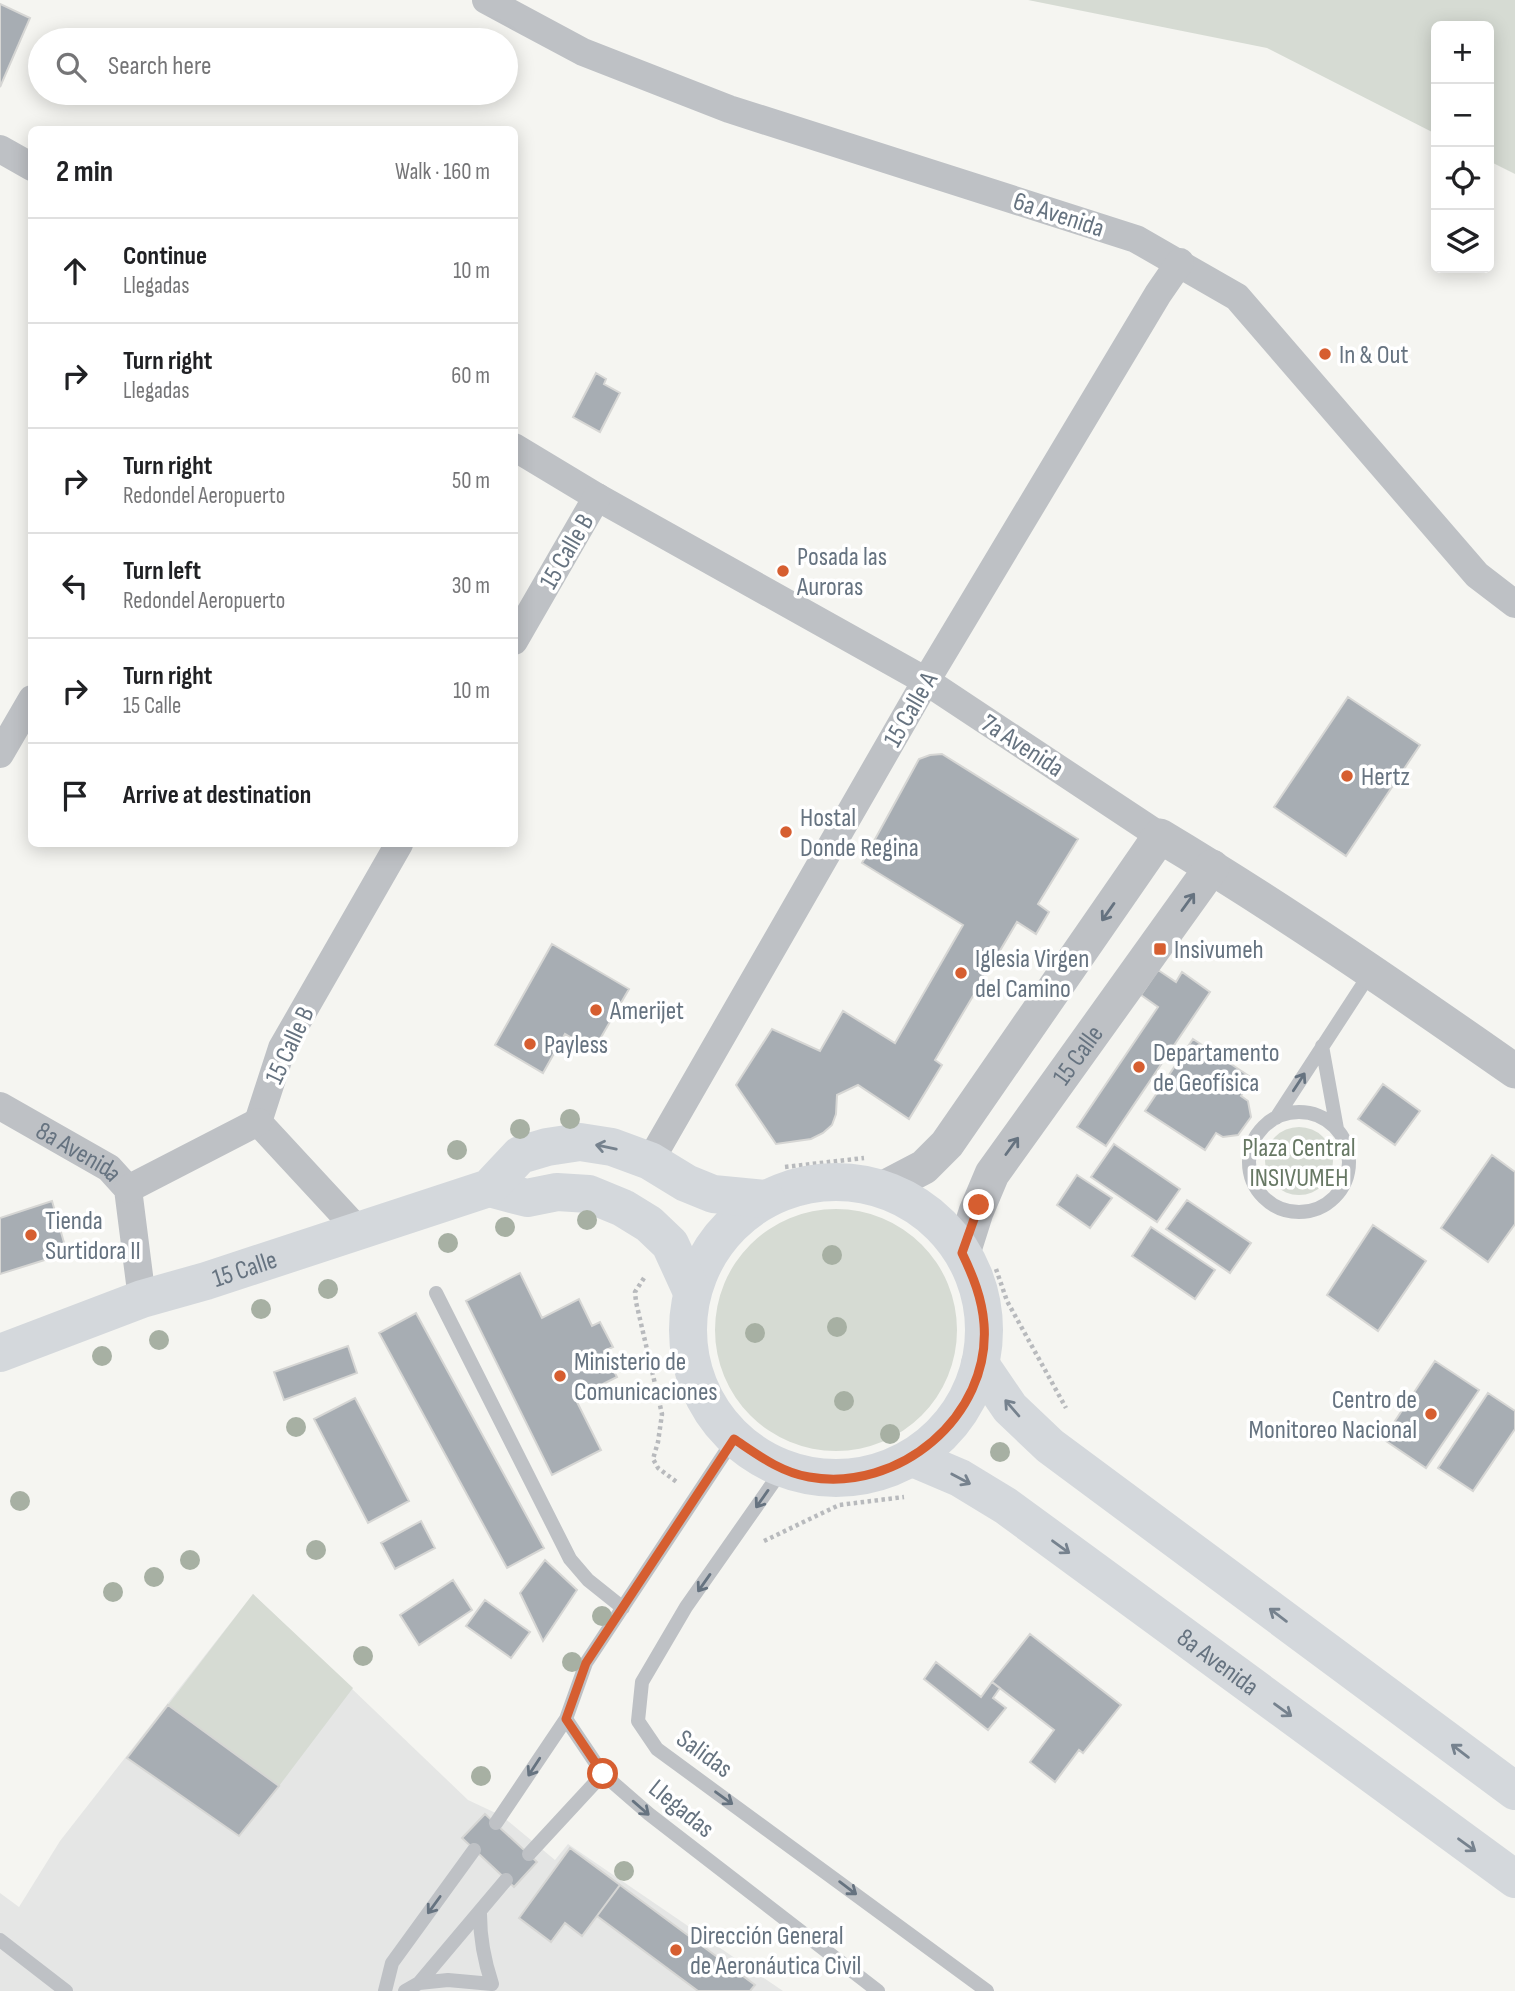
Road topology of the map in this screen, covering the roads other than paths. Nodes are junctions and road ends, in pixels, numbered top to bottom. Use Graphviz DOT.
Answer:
graph roads {
  1 [pos="486,0"];
  2 [pos="0,149"];
  3 [pos="28,165"];
  4 [pos="1180,262"];
  5 [pos="518,448"];
  6 [pos="597,497"];
  7 [pos="1513,598"];
  8 [pos="518,635"];
  9 [pos="926,681"];
  10 [pos="28,706"];
  11 [pos="0,754"];
  12 [pos="1160,835"];
  13 [pos="397,847"];
  14 [pos="1212,867"];
  15 [pos="1371,972"];
  16 [pos="1322,1046"];
  17 [pos="1515,1071"];
  18 [pos="0,1107"];
  19 [pos="1276,1118"];
  20 [pos="258,1122"];
  21 [pos="1337,1129"];
  22 [pos="650,1161"];
  23 [pos="876,1172"];
  24 [pos="775,1183"];
  25 [pos="489,1188"];
  26 [pos="128,1189"];
  27 [pos="358,1230"];
  28 [pos="979,1259"];
  29 [pos="692,1292"];
  30 [pos="436,1293"];
  31 [pos="142,1299"];
  32 [pos="0,1353"];
  33 [pos="980,1364"];
  34 [pos="734,1439"];
  35 [pos="913,1458"];
  36 [pos="782,1470"];
  37 [pos="623,1608"];
  38 [pos="566,1719"];
  39 [pos="603,1774"];
  40 [pos="1515,1791"];
  41 [pos="496,1824"];
  42 [pos="474,1850"];
  43 [pos="529,1854"];
  44 [pos="1515,1879"];
  45 [pos="506,1880"];
  46 [pos="480,1913"];
  47 [pos="0,1940"];
  48 [pos="419,1983"];
  49 [pos="66,1991"];
  50 [pos="385,1991"];
  51 [pos="405,1991"];
  52 [pos="877,1991"];
  53 [pos="987,1991"];
  1 -- 4 [label="street, 6a Avenida"];
  2 -- 3 [label="street"];
  4 -- 7 [label="street, 6a Avenida"];
  4 -- 9 [label="street, 15 Calle A"];
  5 -- 6 [label="street, 7a Avenida"];
  6 -- 8 [label="street, 15 Calle B"];
  6 -- 9 [label="street, 7a Avenida"];
  9 -- 12 [label="street, 7a Avenida"];
  9 -- 22 [label="street, 15 Calle A"];
  10 -- 11 [label="street"];
  12 -- 14 [label="street, 7a Avenida"];
  12 -- 23 [label="street, one-way"];
  13 -- 20 [label="street, 15 Calle B"];
  14 -- 15 [label="street, 7a Avenida"];
  28 -- 14 [label="street, 15 Calle, one-way"];
  15 -- 16 [label="lane"];
  15 -- 17 [label="street, 7a Avenida"];
  19 -- 16 [label="lane, one-way"];
  16 -- 21 [label="lane"];
  18 -- 26 [label="street, 8a Avenida"];
  19 -- 21 [label="lane"];
  19 -- 21 [label="lane"];
  20 -- 26 [label="street"];
  20 -- 27 [label="street"];
  22 -- 24 [label="main road, 15 Calle"];
  22 -- 25 [label="main road, 15 Calle, one-way"];
  23 -- 24 [label="main road"];
  23 -- 28 [label="main road"];
  24 -- 29 [label="main road"];
  25 -- 27 [label="main road, 15 Calle"];
  25 -- 29 [label="main road"];
  26 -- 31 [label="street, 8a Avenida"];
  27 -- 31 [label="main road, 15 Calle"];
  28 -- 33 [label="main road"];
  29 -- 34 [label="main road"];
  30 -- 37 [label="lane"];
  31 -- 32 [label="main road, 15 Calle"];
  33 -- 35 [label="main road"];
  40 -- 33 [label="main road, one-way"];
  34 -- 36 [label="main road"];
  34 -- 37 [label="lane"];
  35 -- 36 [label="main road"];
  35 -- 44 [label="main road, 8a Avenida, one-way"];
  36 -- 53 [label="lane, Salidas, one-way"];
  37 -- 38 [label="lane"];
  38 -- 39 [label="lane, Llegadas"];
  38 -- 41 [label="lane, one-way"];
  39 -- 43 [label="lane"];
  39 -- 52 [label="lane, Llegadas, one-way"];
  42 -- 50 [label="lane, one-way"];
  45 -- 46 [label="lane"];
  46 -- 48 [label="lane"];
  46 -- 48 [label="lane"];
  47 -- 49 [label="lane"];
  48 -- 51 [label="lane"];
}
